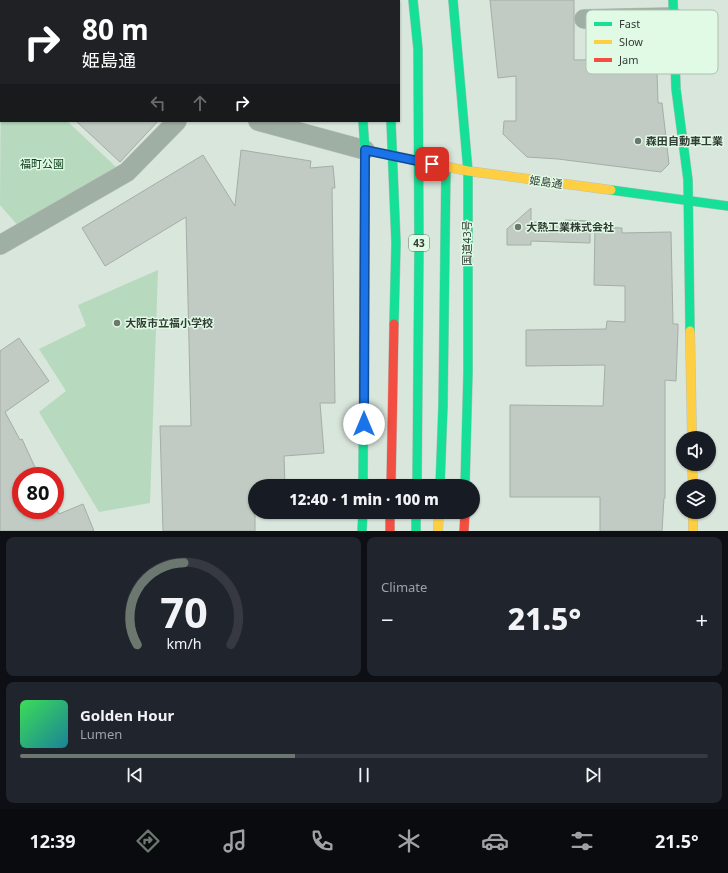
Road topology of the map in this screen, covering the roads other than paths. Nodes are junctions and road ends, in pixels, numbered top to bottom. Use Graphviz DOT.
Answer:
graph roads {
  1 [pos="413,0"];
  2 [pos="453,0"];
  3 [pos="675,74"];
  4 [pos="176,122"];
  5 [pos="262,122"];
  6 [pos="363,122"];
  7 [pos="391,122"];
  8 [pos="365,150"];
  9 [pos="446,166"];
  10 [pos="468,172"];
  11 [pos="688,202"];
  12 [pos="728,206"];
  13 [pos="0,246"];
  14 [pos="692,431"];
  15 [pos="363,479"];
  16 [pos="391,479"];
  17 [pos="416,479"];
  18 [pos="440,479"];
  19 [pos="465,479"];
  20 [pos="362,519"];
  21 [pos="390,519"];
  22 [pos="416,519"];
  23 [pos="439,519"];
  24 [pos="465,519"];
  25 [pos="693,519"];
  26 [pos="362,531"];
  27 [pos="390,531"];
  28 [pos="416,531"];
  29 [pos="438,531"];
  30 [pos="464,531"];
  31 [pos="693,531"];
  1 -- 17 [label="main road, 43, bridge"];
  2 -- 10 [label="main road, 国道43号"];
  3 -- 11 [label="main road"];
  4 -- 13 [label="street"];
  5 -- 8 [label="street"];
  6 -- 8 [label="main road"];
  7 -- 16 [label="main road, 43, bridge"];
  8 -- 9 [label="main road, 姫島通"];
  8 -- 15 [label="main road"];
  9 -- 10 [label="main road, 姫島通"];
  9 -- 18 [label="main road"];
  10 -- 11 [label="main road, 姫島通"];
  10 -- 19 [label="main road, 国道43号"];
  11 -- 12 [label="main road, 姫島通"];
  11 -- 14 [label="main road"];
  20 -- 26 [label="main road"];
  21 -- 27 [label="main road"];
  22 -- 28 [label="main road"];
  23 -- 29 [label="main road"];
  24 -- 30 [label="main road"];
  25 -- 31 [label="main road"];
}
